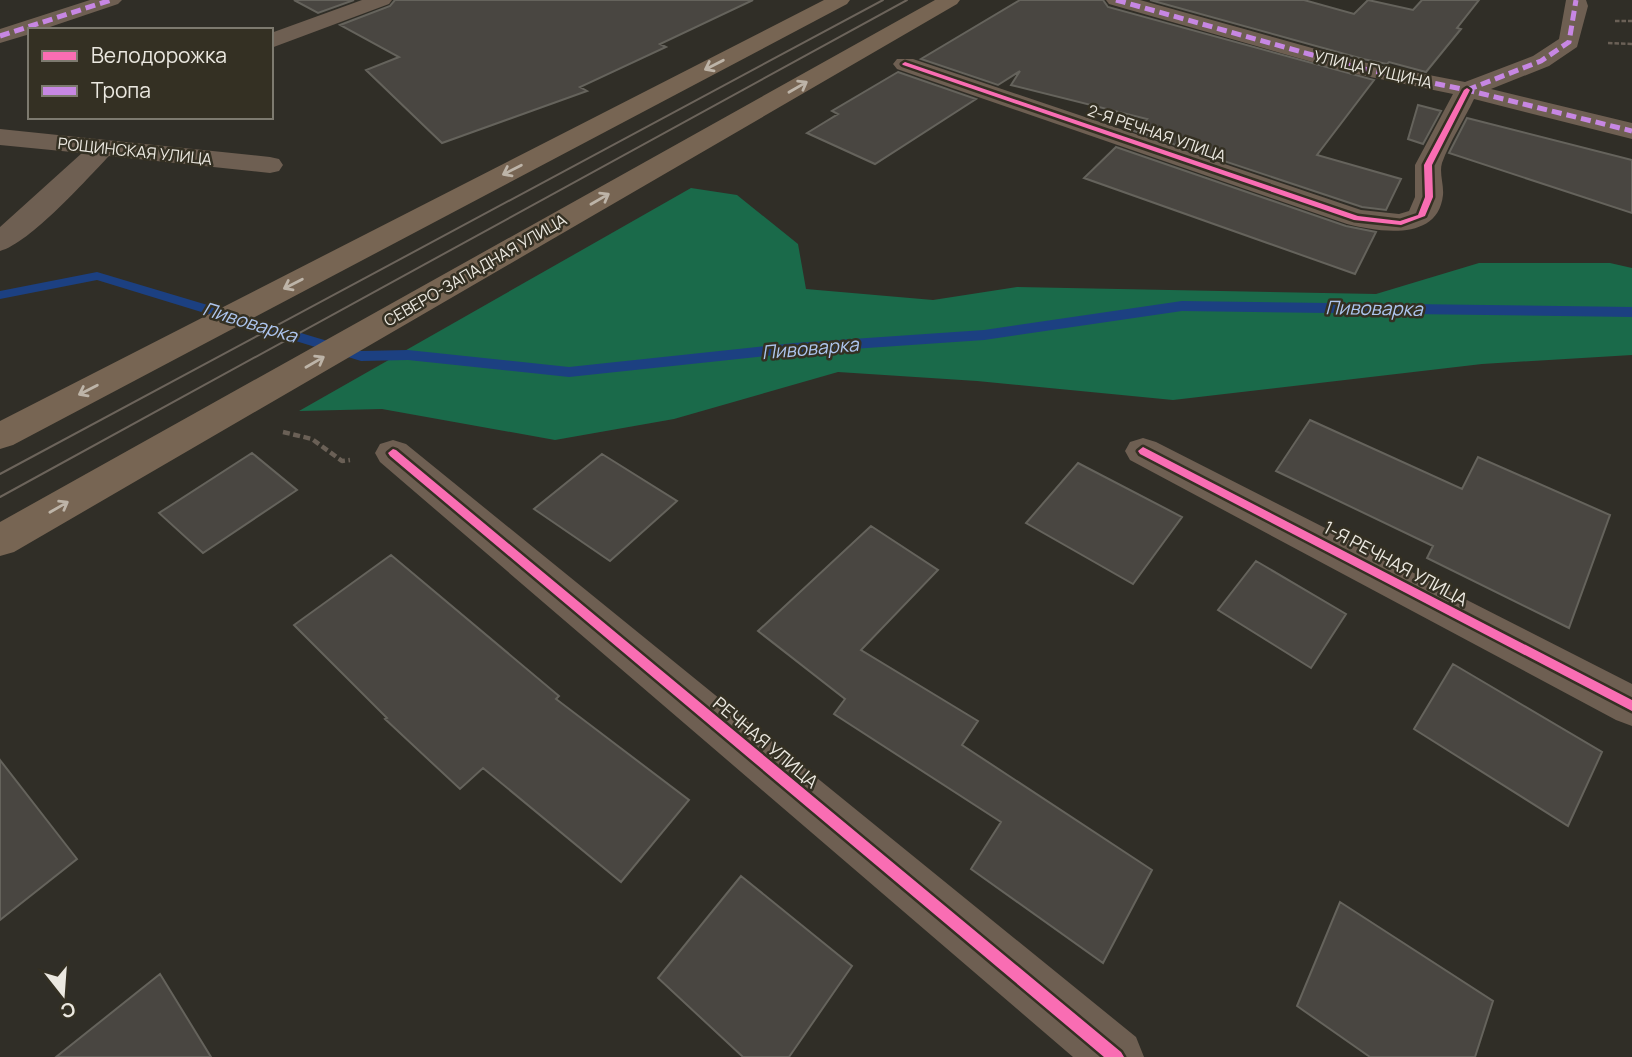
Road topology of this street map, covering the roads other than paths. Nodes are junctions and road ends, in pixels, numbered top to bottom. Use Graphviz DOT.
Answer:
graph roads {
  1 [pos="111,0"];
  2 [pos="382,0"];
  3 [pos="840,0"];
  4 [pos="950,0"];
  5 [pos="1116,0"];
  6 [pos="1576,0"];
  7 [pos="0,36"];
  8 [pos="273,40"];
  9 [pos="905,64"];
  10 [pos="1467,90"];
  11 [pos="60,119"];
  12 [pos="1632,131"];
  13 [pos="5,137"];
  14 [pos="104,147"];
  15 [pos="270,165"];
  16 [pos="0,242"];
  17 [pos="0,436"];
  18 [pos="1143,451"];
  19 [pos="393,453"];
  20 [pos="0,541"];
  21 [pos="1632,706"];
  22 [pos="1116,1057"];
  1 -- 7 [label="street"];
  2 -- 8 [label="street"];
  3 -- 17 [label="main road, one-way"];
  20 -- 4 [label="main road, СЕВЕРО-ЗАПАДНАЯ УЛИЦА, one-way"];
  5 -- 10 [label="street, УЛИЦА ГУЩИНА"];
  6 -- 10 [label="street"];
  9 -- 10 [label="street, 2-Я РЕЧНАЯ УЛИЦА"];
  10 -- 12 [label="street, УЛИЦА ГУЩИНА"];
  11 -- 13 [label="street"];
  13 -- 14 [label="street, РОЩИНСКАЯ УЛИЦА"];
  14 -- 15 [label="street, РОЩИНСКАЯ УЛИЦА"];
  14 -- 16 [label="street"];
  18 -- 21 [label="street, 1-Я РЕЧНАЯ УЛИЦА"];
  19 -- 22 [label="street, РЕЧНАЯ УЛИЦА"];
}
